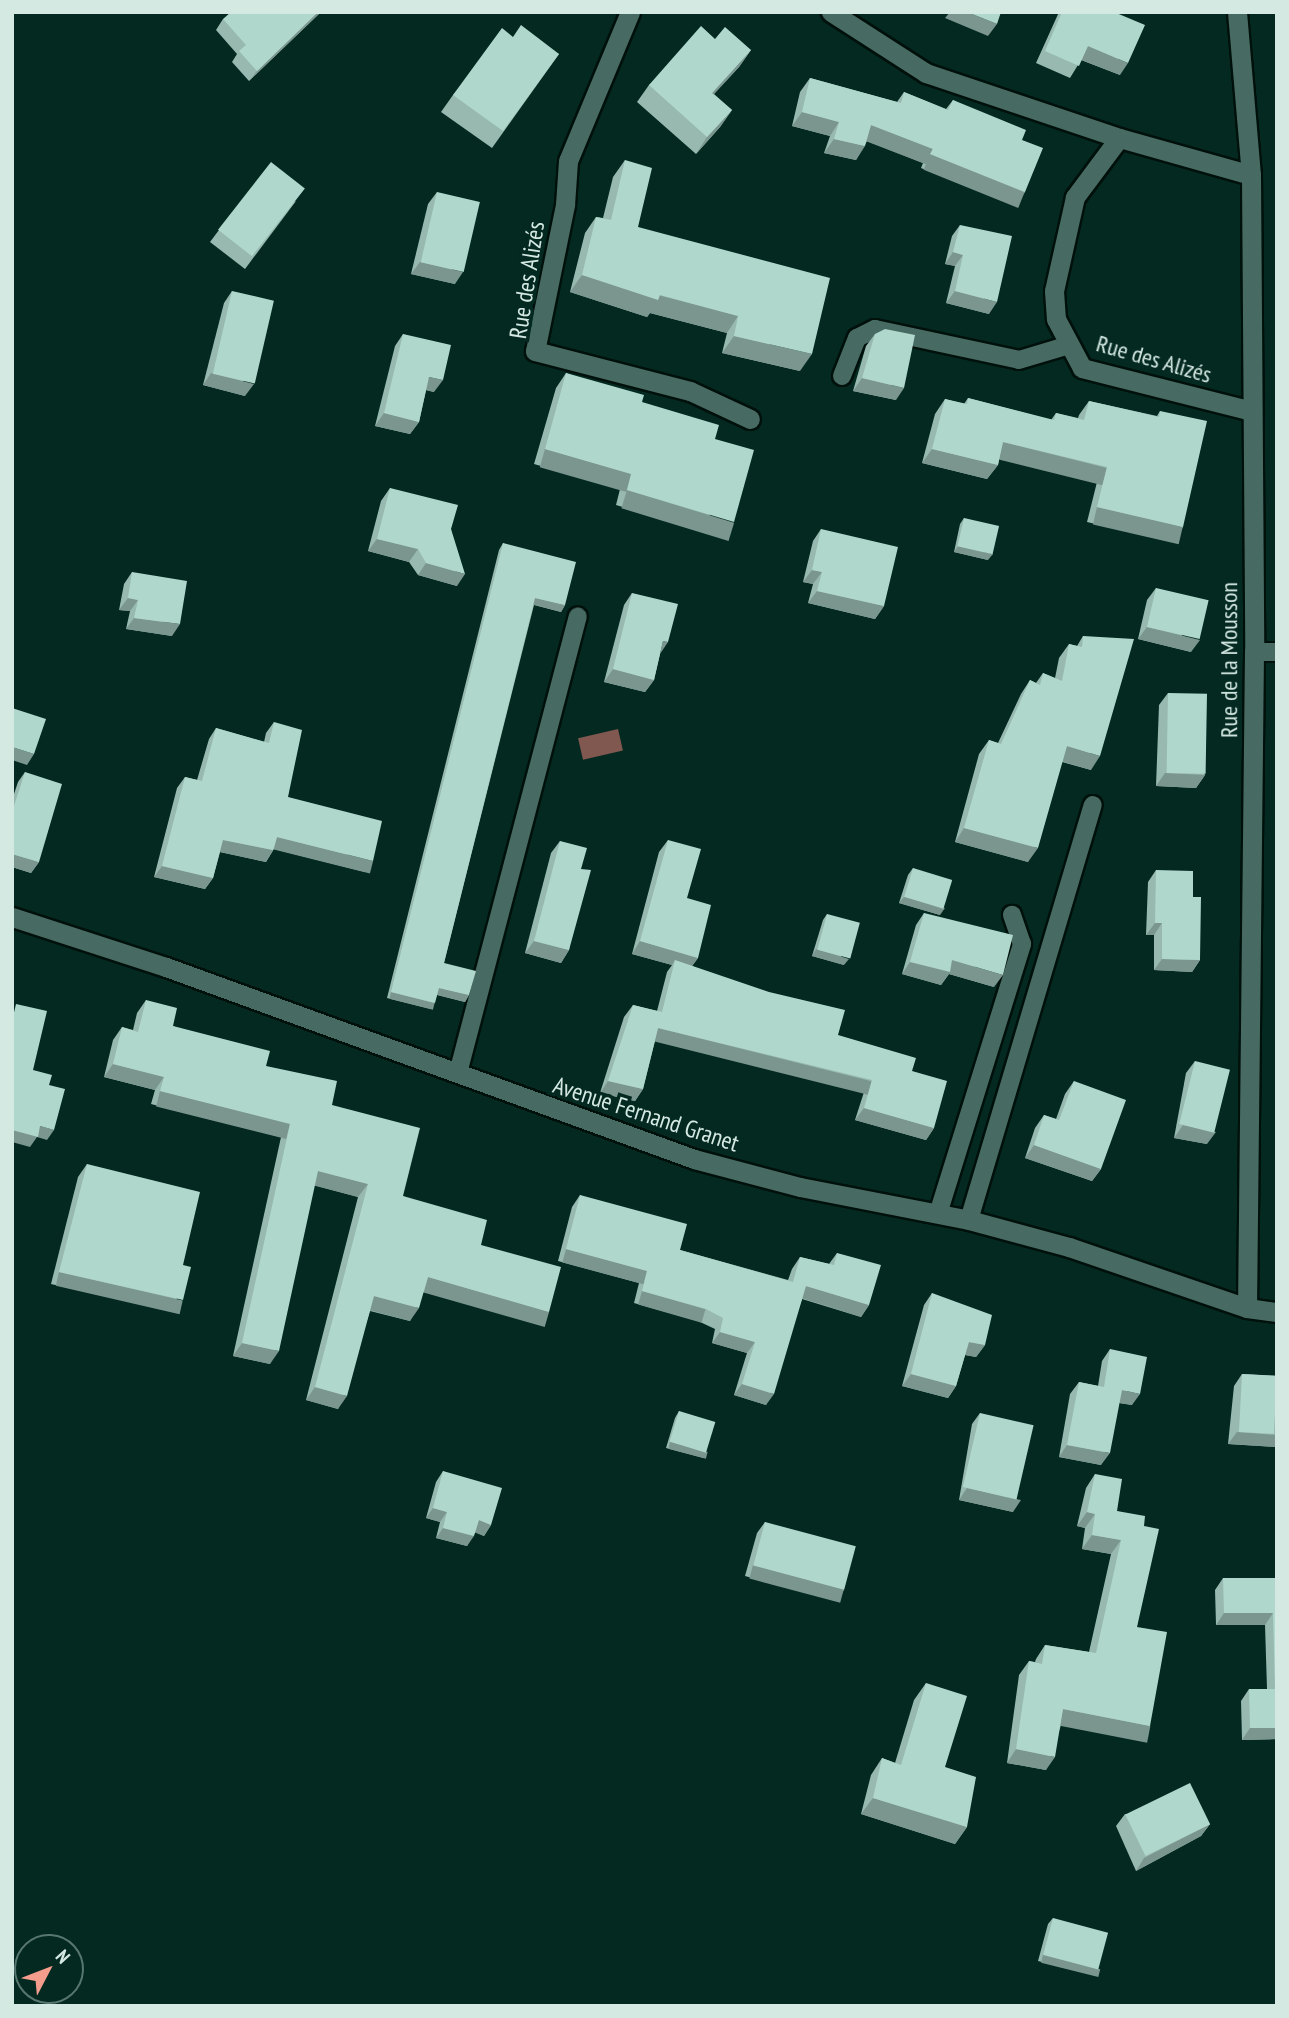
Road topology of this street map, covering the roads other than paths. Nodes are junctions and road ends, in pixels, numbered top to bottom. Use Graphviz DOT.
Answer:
graph roads {
  1 [pos="630,12"];
  2 [pos="831,12"];
  3 [pos="1237,12"];
  4 [pos="1119,138"];
  5 [pos="1251,175"];
  6 [pos="1069,345"];
  7 [pos="842,376"];
  8 [pos="1252,411"];
  9 [pos="750,418"];
  10 [pos="578,616"];
  11 [pos="1254,652"];
  12 [pos="1277,652"];
  13 [pos="1093,805"];
  14 [pos="1012,915"];
  15 [pos="12,917"];
  16 [pos="458,1073"];
  17 [pos="939,1214"];
  18 [pos="969,1220"];
  19 [pos="1247,1308"];
  20 [pos="1277,1312"];
  1 -- 9 [label="street, Rue des Alizés"];
  2 -- 4 [label="street"];
  3 -- 5 [label="street, Rue de la Mousson"];
  4 -- 5 [label="street"];
  4 -- 6 [label="street, Rue des Alizés"];
  5 -- 8 [label="street, Rue de la Mousson"];
  6 -- 7 [label="lane"];
  6 -- 8 [label="street, Rue des Alizés"];
  8 -- 11 [label="street, Rue de la Mousson"];
  10 -- 16 [label="lane"];
  11 -- 12 [label="lane"];
  11 -- 19 [label="street, Rue de la Mousson"];
  13 -- 18 [label="lane"];
  14 -- 17 [label="lane"];
  15 -- 16 [label="street, Avenue Fernand Granet"];
  16 -- 17 [label="street, Avenue Fernand Granet"];
  17 -- 18 [label="street, Avenue Fernand Granet"];
  18 -- 19 [label="street, Avenue Fernand Granet"];
  19 -- 20 [label="street, Avenue Fernand Granet"];
}
